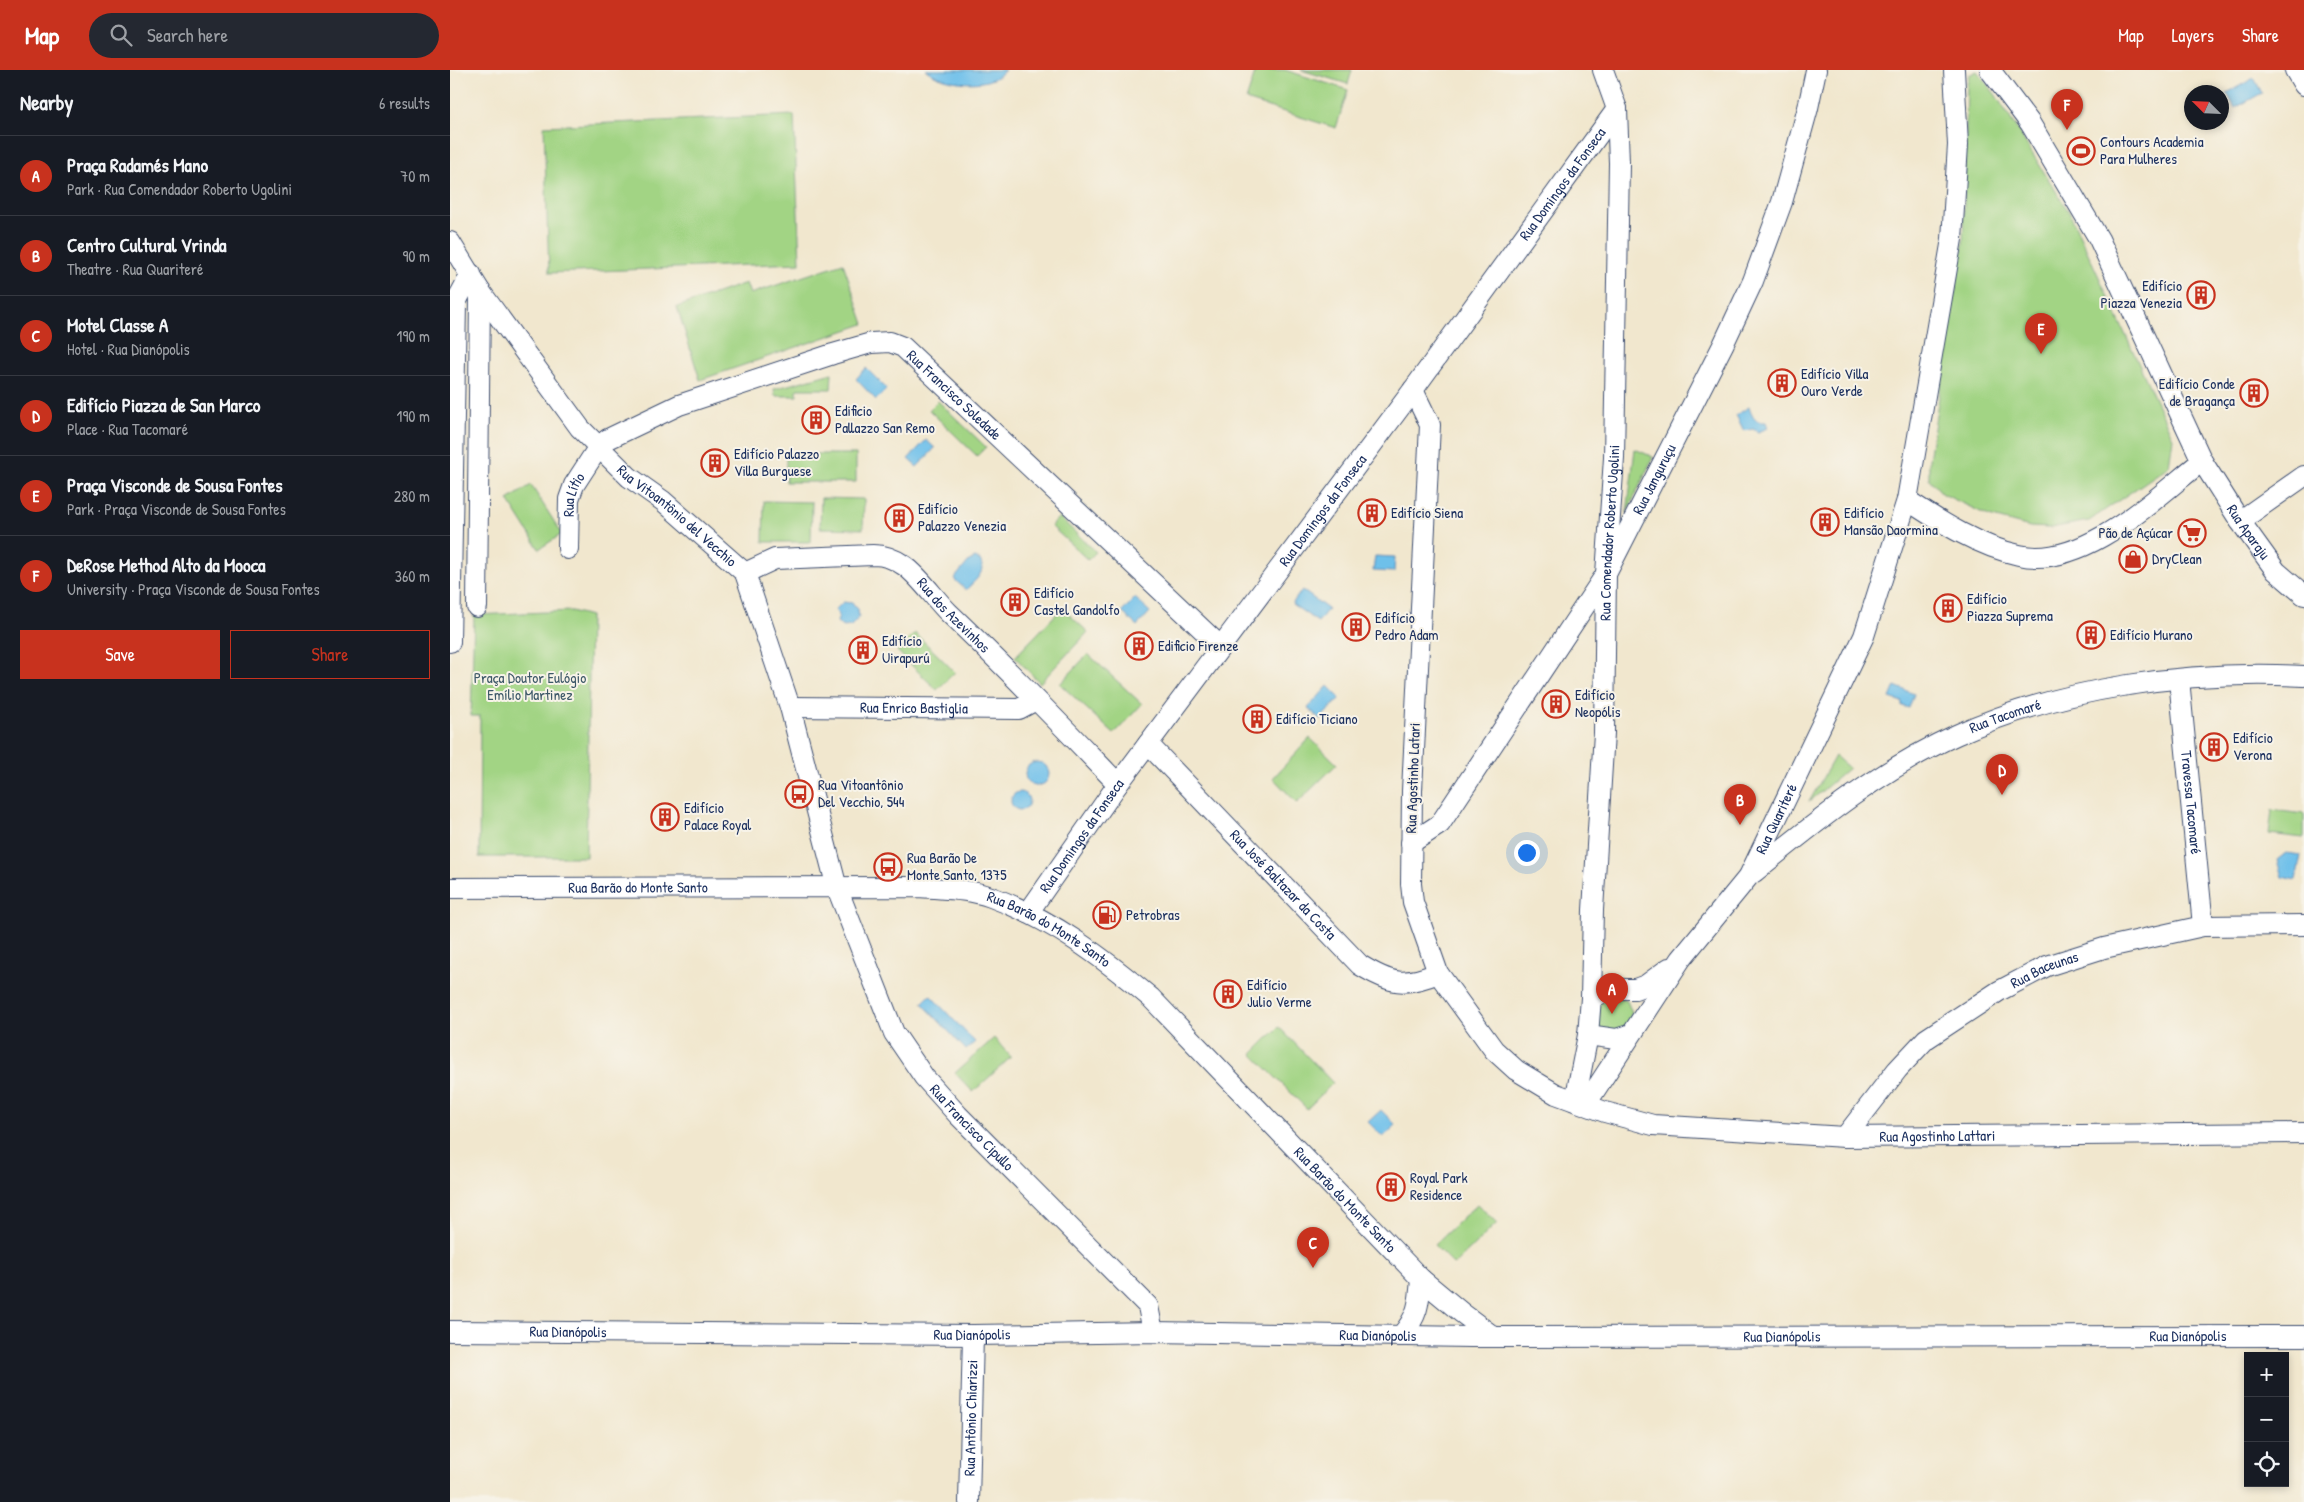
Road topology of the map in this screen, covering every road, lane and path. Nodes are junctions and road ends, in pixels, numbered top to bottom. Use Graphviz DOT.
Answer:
graph roads {
  1 [pos="1603,70"];
  2 [pos="1816,70"];
  3 [pos="1954,70"];
  4 [pos="1990,70"];
  5 [pos="2294,70"];
  6 [pos="2304,85"];
  7 [pos="1617,109"];
  8 [pos="450,242"];
  9 [pos="476,283"];
  10 [pos="1413,390"];
  11 [pos="598,448"];
  12 [pos="2202,461"];
  13 [pos="2304,476"];
  14 [pos="1907,500"];
  15 [pos="2240,521"];
  16 [pos="568,549"];
  17 [pos="745,573"];
  18 [pos="1606,574"];
  19 [pos="2304,595"];
  20 [pos="477,607"];
  21 [pos="450,642"];
  22 [pos="1221,647"];
  23 [pos="2304,676"];
  24 [pos="2179,679"];
  25 [pos="1036,700"];
  26 [pos="790,707"];
  27 [pos="1148,744"];
  28 [pos="1118,784"];
  29 [pos="1411,843"];
  30 [pos="1749,876"];
  31 [pos="450,888"];
  32 [pos="837,888"];
  33 [pos="1028,913"];
  34 [pos="2304,925"];
  35 [pos="2203,926"];
  36 [pos="1681,959"];
  37 [pos="1438,973"];
  38 [pos="1591,998"];
  39 [pos="1588,1035"];
  40 [pos="1629,1035"];
  41 [pos="1580,1103"];
  42 [pos="2304,1132"];
  43 [pos="1845,1137"];
  44 [pos="1421,1279"];
  45 [pos="450,1331"];
  46 [pos="1153,1332"];
  47 [pos="973,1335"];
  48 [pos="1401,1336"];
  49 [pos="2304,1336"];
  50 [pos="1494,1337"];
  51 [pos="969,1502"];
  1 -- 7 [label="street, Rua Comendador Roberto Ugolini"];
  2 -- 18 [label="street, Rua Janguruçu"];
  3 -- 14 [label="street, Rua Quariteré"];
  4 -- 12 [label="street, Rua Aparaju"];
  5 -- 6 [label="street"];
  7 -- 10 [label="street, Rua Domingos da Fonseca"];
  7 -- 18 [label="street, Rua Comendador Roberto Ugolini"];
  8 -- 9 [label="street, Rua Vitoantônio del Vecchio"];
  9 -- 11 [label="street, Rua Vitoantônio del Vecchio"];
  9 -- 20 [label="street"];
  9 -- 21 [label="street"];
  10 -- 22 [label="street, Rua Domingos da Fonseca"];
  10 -- 29 [label="street, Rua Agostinho Latari"];
  11 -- 16 [label="street, Rua Lítio"];
  11 -- 17 [label="street, Rua Vitoantônio del Vecchio"];
  11 -- 22 [label="street, Rua Francisco Soledade"];
  12 -- 14 [label="street"];
  12 -- 15 [label="street, Rua Aparaju"];
  13 -- 15 [label="street"];
  14 -- 30 [label="street, Rua Quariteré"];
  15 -- 19 [label="street, Rua Aparaju"];
  17 -- 25 [label="street, Rua dos Azevinhos"];
  17 -- 26 [label="street, Rua Vitoantônio del Vecchio"];
  18 -- 29 [label="street, Rua Janguruçu"];
  18 -- 38 [label="street, Rua Comendador Roberto Ugolini"];
  22 -- 27 [label="street, Rua Domingos da Fonseca"];
  23 -- 24 [label="street, Rua Tacomaré"];
  24 -- 30 [label="street, Rua Tacomaré"];
  24 -- 35 [label="street, Travessa Tacomaré"];
  25 -- 26 [label="street, Rua Enrico Bastiglia"];
  25 -- 28 [label="street, Rua dos Azevinhos"];
  26 -- 32 [label="street, Rua Vitoantônio del Vecchio"];
  27 -- 28 [label="street, Rua Domingos da Fonseca"];
  27 -- 37 [label="street, Rua José Baltazar da Costa"];
  28 -- 33 [label="street, Rua Domingos da Fonseca"];
  29 -- 37 [label="street, Rua Agostinho Latari"];
  30 -- 36 [label="street, Rua Quariteré"];
  31 -- 32 [label="street, Rua Barão do Monte Santo"];
  32 -- 33 [label="street, Rua Barão do Monte Santo"];
  32 -- 46 [label="street, Rua Francisco Cipullo"];
  33 -- 44 [label="street, Rua Barão do Monte Santo"];
  34 -- 35 [label="street, Rua Baceunas"];
  35 -- 43 [label="street, Rua Baceunas"];
  36 -- 38 [label="street"];
  36 -- 40 [label="street, Rua Quariteré"];
  37 -- 41 [label="street, Rua Agostinho Latari"];
  38 -- 39 [label="street, Rua Comendador Roberto Ugolini"];
  39 -- 40 [label="street"];
  39 -- 41 [label="street, Rua Comendador Roberto Ugolini"];
  40 -- 41 [label="street, Rua Quariteré"];
  41 -- 43 [label="street, Rua Agostinho Lattari"];
  42 -- 43 [label="street, Rua Agostinho Lattari"];
  44 -- 48 [label="street"];
  44 -- 50 [label="street, Rua Barão do Monte Santo"];
  45 -- 47 [label="street, Rua Dianópolis"];
  46 -- 47 [label="street, Rua Dianópolis"];
  46 -- 48 [label="street, Rua Dianópolis"];
  47 -- 51 [label="street, Rua Antônio Chiarizzi"];
  48 -- 50 [label="street, Rua Dianópolis"];
  49 -- 50 [label="street, Rua Dianópolis"];
}
